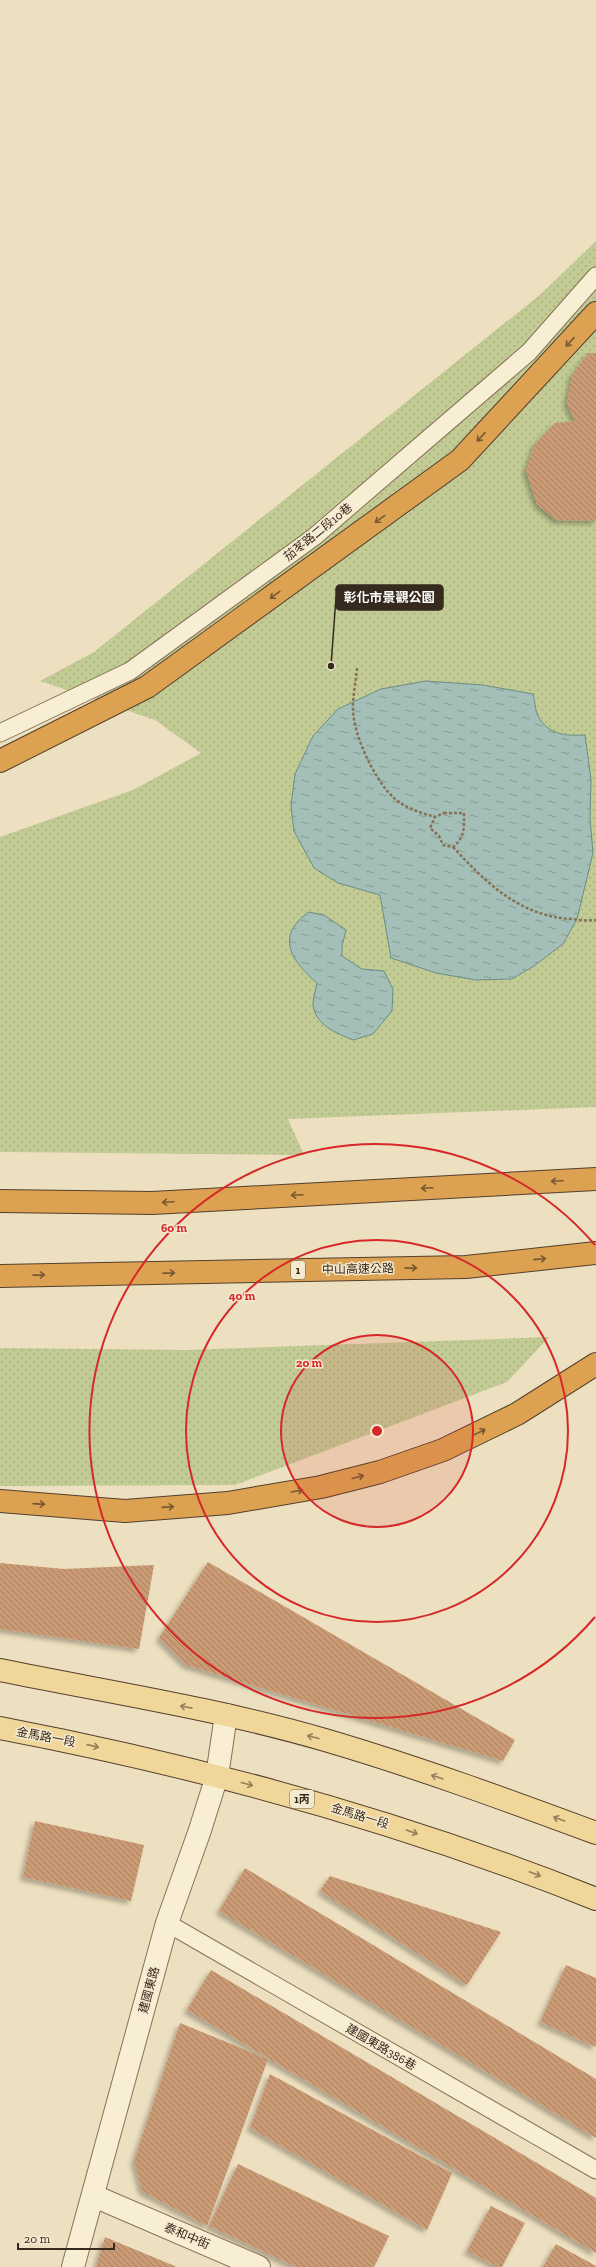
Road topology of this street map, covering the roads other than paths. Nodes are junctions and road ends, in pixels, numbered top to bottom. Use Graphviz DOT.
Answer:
graph roads {
  1 [pos="596,276"];
  2 [pos="596,313"];
  3 [pos="0,733"];
  4 [pos="0,761"];
  5 [pos="596,1180"];
  6 [pos="0,1201"];
  7 [pos="596,1253"];
  8 [pos="0,1276"];
  9 [pos="596,1364"];
  10 [pos="0,1501"];
  11 [pos="0,1670"];
  12 [pos="226,1715"];
  13 [pos="0,1728"];
  14 [pos="217,1776"];
  15 [pos="596,1833"];
  16 [pos="596,1899"];
  17 [pos="167,1923"];
  18 [pos="596,2170"];
  19 [pos="94,2196"];
  20 [pos="73,2267"];
  21 [pos="259,2267"];
  1 -- 3 [label="lane, 茄苳路二段10巷"];
  2 -- 4 [label="highway, one-way"];
  5 -- 6 [label="highway, one-way"];
  8 -- 7 [label="highway, 中山高速公路 / 1, one-way"];
  10 -- 9 [label="highway, one-way"];
  12 -- 11 [label="main road, one-way"];
  12 -- 14 [label="street, 建國東路"];
  15 -- 12 [label="main road, one-way"];
  13 -- 14 [label="main road, 金馬路一段 / 1丙, one-way"];
  14 -- 16 [label="main road, 金馬路一段 / 1丙, one-way"];
  14 -- 17 [label="street, 建國東路"];
  17 -- 18 [label="lane, 建國東路386巷"];
  17 -- 19 [label="street, 建國東路"];
  19 -- 20 [label="street, 建國東路"];
  19 -- 21 [label="street, 泰和中街"];
}
